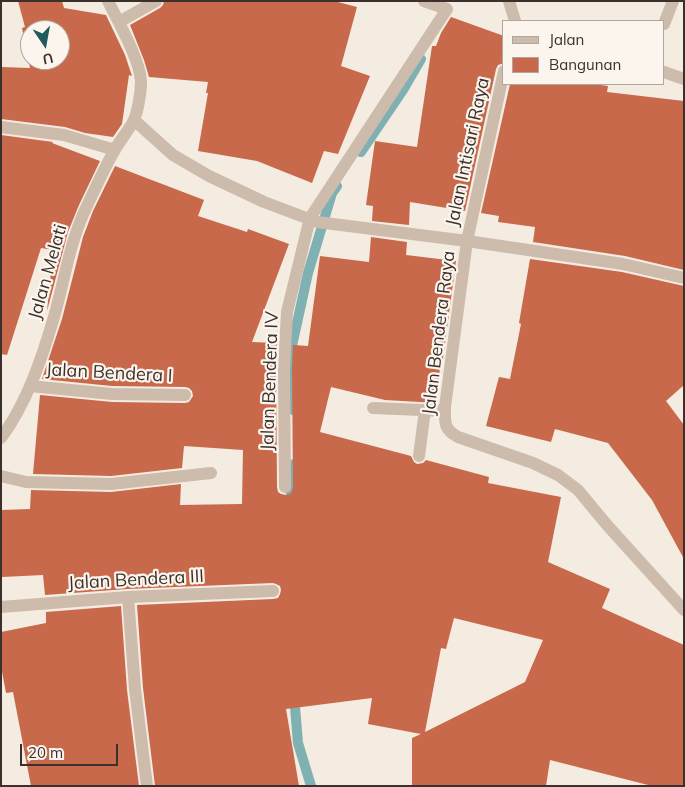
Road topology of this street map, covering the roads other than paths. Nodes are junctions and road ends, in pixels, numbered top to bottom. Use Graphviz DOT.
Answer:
graph roads {
  1 [pos="108,1"];
  2 [pos="156,1"];
  3 [pos="424,1"];
  4 [pos="509,1"];
  5 [pos="673,1"];
  6 [pos="515,20"];
  7 [pos="665,21"];
  8 [pos="119,22"];
  9 [pos="665,72"];
  10 [pos="502,78"];
  11 [pos="684,79"];
  12 [pos="134,120"];
  13 [pos="1,128"];
  14 [pos="115,150"];
  15 [pos="313,220"];
  16 [pos="467,241"];
  17 [pos="684,278"];
  18 [pos="30,386"];
  19 [pos="185,395"];
  20 [pos="373,408"];
  21 [pos="426,410"];
  22 [pos="445,410"];
  23 [pos="1,438"];
  24 [pos="419,456"];
  25 [pos="211,473"];
  26 [pos="1,476"];
  27 [pos="285,487"];
  28 [pos="273,591"];
  29 [pos="128,597"];
  30 [pos="1,607"];
  31 [pos="684,610"];
  32 [pos="147,786"];
  1 -- 8 [label="street"];
  2 -- 8 [label="street"];
  3 -- 15 [label="street, Jalan Bendera IV"];
  4 -- 6 [label="street"];
  5 -- 7 [label="street"];
  8 -- 12 [label="street"];
  9 -- 11 [label="street"];
  10 -- 16 [label="street, Jalan Intisari Raya"];
  12 -- 14 [label="street, Jalan Melati"];
  12 -- 15 [label="street, Jalan Bendera Raya"];
  13 -- 14 [label="street"];
  14 -- 18 [label="street, Jalan Melati"];
  15 -- 16 [label="street, Jalan Bendera Raya"];
  15 -- 27 [label="street, Jalan Bendera IV"];
  16 -- 17 [label="street"];
  16 -- 22 [label="street, Jalan Bendera Raya"];
  18 -- 19 [label="street, Jalan Bendera I"];
  18 -- 23 [label="street, Jalan Melati"];
  20 -- 21 [label="street"];
  21 -- 22 [label="street"];
  21 -- 24 [label="street"];
  22 -- 31 [label="street, Jalan Bendera Raya"];
  25 -- 26 [label="street"];
  28 -- 29 [label="street, Jalan Bendera III"];
  29 -- 30 [label="street, Jalan Bendera III"];
  29 -- 32 [label="street"];
}
